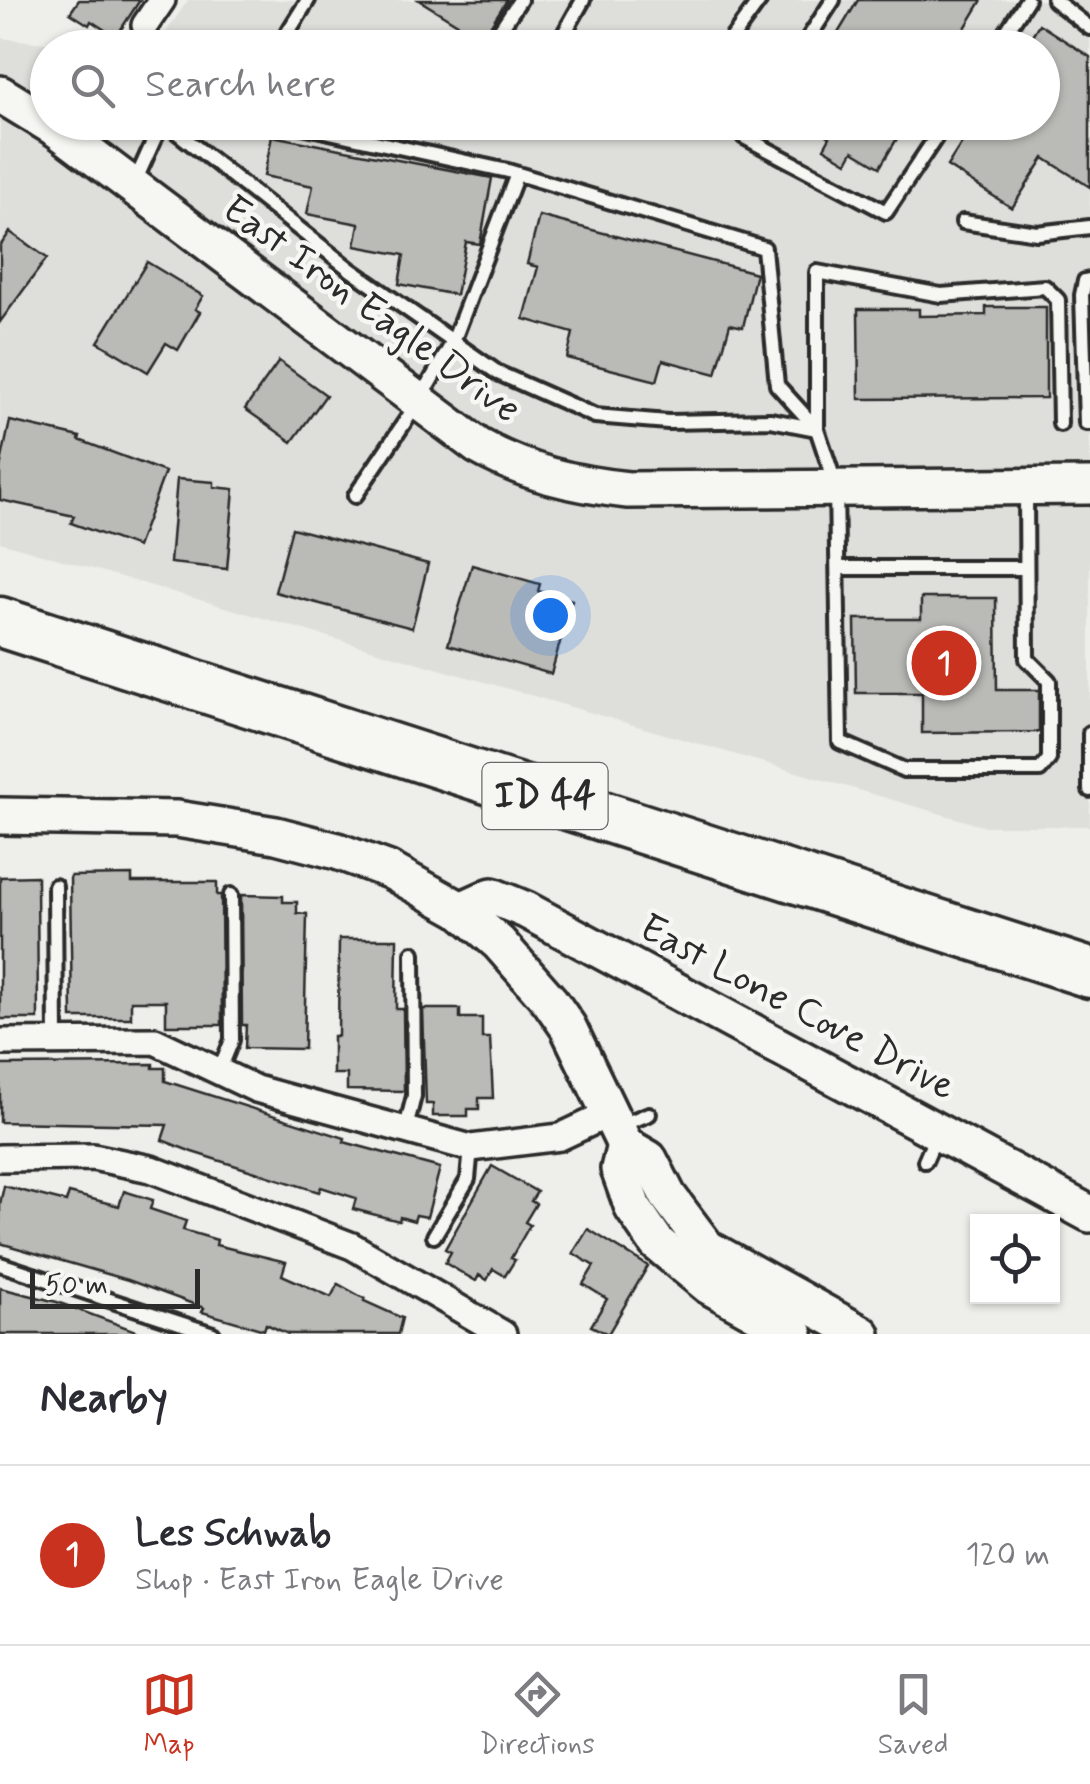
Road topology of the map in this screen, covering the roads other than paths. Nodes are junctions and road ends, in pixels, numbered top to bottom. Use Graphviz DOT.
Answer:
graph roads {
  1 [pos="162,0"];
  2 [pos="308,0"];
  3 [pos="520,0"];
  4 [pos="583,0"];
  5 [pos="760,0"];
  6 [pos="833,0"];
  7 [pos="1028,0"];
  8 [pos="1054,0"];
  9 [pos="145,25"];
  10 [pos="1090,28"];
  11 [pos="289,30"];
  12 [pos="500,30"];
  13 [pos="566,30"];
  14 [pos="739,30"];
  15 [pos="814,30"];
  16 [pos="1008,30"];
  17 [pos="0,94"];
  18 [pos="30,112"];
  19 [pos="72,140"];
  20 [pos="155,140"];
  21 [pos="186,140"];
  22 [pos="365,140"];
  23 [pos="750,140"];
  24 [pos="934,140"];
  25 [pos="517,174"];
  26 [pos="134,186"];
  27 [pos="963,222"];
  28 [pos="1090,228"];
  29 [pos="1088,280"];
  30 [pos="453,342"];
  31 [pos="419,402"];
  32 [pos="1090,423"];
  33 [pos="1060,424"];
  34 [pos="817,428"];
  35 [pos="836,486"];
  36 [pos="1090,486"];
  37 [pos="1026,487"];
  38 [pos="355,496"];
  39 [pos="838,568"];
  40 [pos="1026,568"];
  41 [pos="0,622"];
  42 [pos="1090,733"];
  43 [pos="1090,790"];
  44 [pos="0,816"];
  45 [pos="55,886"];
  46 [pos="231,894"];
  47 [pos="461,910"];
  48 [pos="412,954"];
  49 [pos="1090,973"];
  50 [pos="0,1042"];
  51 [pos="56,1042"];
  52 [pos="219,1072"];
  53 [pos="626,1125"];
  54 [pos="406,1128"];
  55 [pos="471,1148"];
  56 [pos="0,1158"];
  57 [pos="1090,1214"];
  58 [pos="434,1236"];
  59 [pos="0,1264"];
  60 [pos="212,1334"];
  61 [pos="503,1334"];
  62 [pos="795,1334"];
  63 [pos="862,1334"];
  1 -- 9 [label="street"];
  2 -- 11 [label="lane"];
  3 -- 12 [label="lane"];
  4 -- 13 [label="lane"];
  5 -- 14 [label="lane"];
  6 -- 15 [label="lane"];
  7 -- 16 [label="lane"];
  8 -- 10 [label="lane"];
  17 -- 18 [label="street, East Iron Eagle Drive"];
  19 -- 26 [label="street, East Iron Eagle Drive"];
  20 -- 26 [label="lane"];
  21 -- 30 [label="lane"];
  22 -- 25 [label="lane"];
  23 -- 24 [label="lane"];
  25 -- 30 [label="lane"];
  25 -- 34 [label="lane"];
  26 -- 31 [label="street, East Iron Eagle Drive"];
  27 -- 28 [label="lane"];
  29 -- 32 [label="lane"];
  30 -- 31 [label="lane"];
  30 -- 34 [label="lane"];
  31 -- 35 [label="street, East Iron Eagle Drive"];
  31 -- 38 [label="lane"];
  33 -- 34 [label="lane"];
  34 -- 35 [label="lane"];
  35 -- 37 [label="street, East Iron Eagle Drive"];
  35 -- 39 [label="lane"];
  36 -- 37 [label="street, East Iron Eagle Drive"];
  37 -- 40 [label="lane"];
  39 -- 40 [label="lane"];
  39 -- 40 [label="lane"];
  41 -- 49 [label="highway, ID 44"];
  42 -- 43 [label="lane"];
  44 -- 47 [label="street"];
  45 -- 51 [label="lane"];
  46 -- 52 [label="lane"];
  47 -- 53 [label="street"];
  47 -- 57 [label="street, East Lone Cove Drive"];
  48 -- 54 [label="lane"];
  50 -- 51 [label="street"];
  51 -- 52 [label="street"];
  52 -- 54 [label="street"];
  53 -- 55 [label="street"];
  53 -- 62 [label="street"];
  53 -- 63 [label="street"];
  54 -- 55 [label="street"];
  55 -- 58 [label="lane"];
  56 -- 61 [label="street"];
  59 -- 60 [label="lane"];
}
